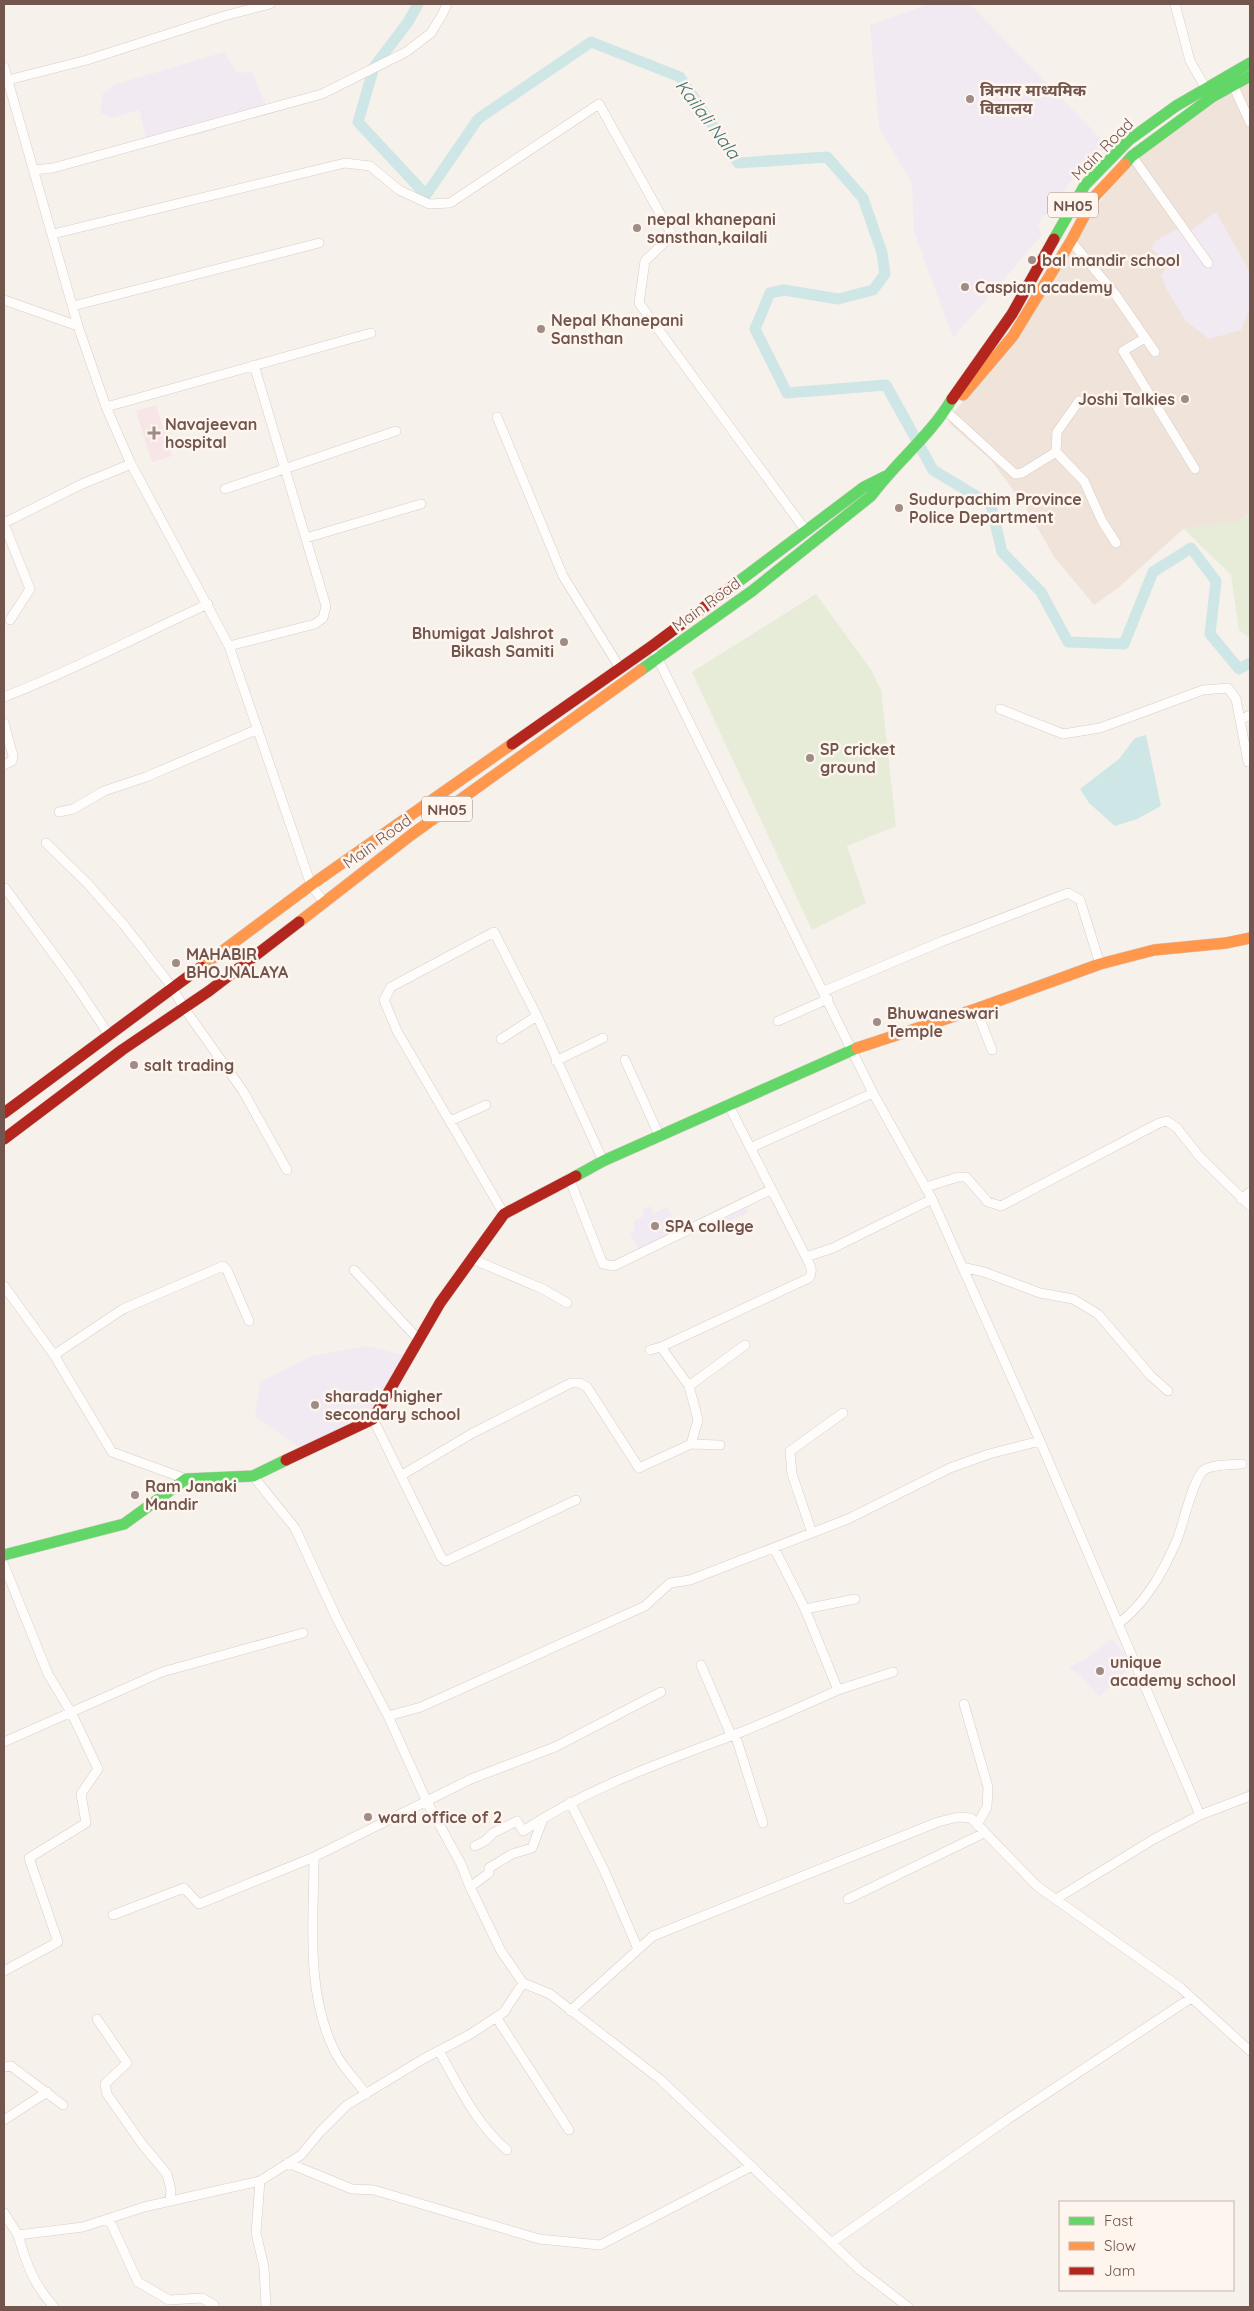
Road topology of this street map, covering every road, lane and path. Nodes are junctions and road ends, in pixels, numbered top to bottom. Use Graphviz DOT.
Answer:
graph roads {
  1 [pos="270,4"];
  2 [pos="447,4"];
  3 [pos="1175,4"];
  4 [pos="1250,63"];
  5 [pos="4,67"];
  6 [pos="1250,76"];
  7 [pos="8,80"];
  8 [pos="1233,85"];
  9 [pos="1209,93"];
  10 [pos="1250,122"];
  11 [pos="1132,156"];
  12 [pos="34,170"];
  13 [pos="53,234"];
  14 [pos="1071,241"];
  15 [pos="319,243"];
  16 [pos="1208,263"];
  17 [pos="4,300"];
  18 [pos="73,306"];
  19 [pos="78,326"];
  20 [pos="371,333"];
  21 [pos="1145,338"];
  22 [pos="1155,352"];
  23 [pos="254,365"];
  24 [pos="953,400"];
  25 [pos="1079,400"];
  26 [pos="106,407"];
  27 [pos="943,412"];
  28 [pos="496,417"];
  29 [pos="396,431"];
  30 [pos="1056,452"];
  31 [pos="131,464"];
  32 [pos="285,468"];
  33 [pos="1195,469"];
  34 [pos="886,476"];
  35 [pos="225,488"];
  36 [pos="421,504"];
  37 [pos="4,523"];
  38 [pos="806,531"];
  39 [pos="306,538"];
  40 [pos="1116,542"];
  41 [pos="208,604"];
  42 [pos="10,620"];
  43 [pos="229,646"];
  44 [pos="652,646"];
  45 [pos="658,659"];
  46 [pos="620,668"];
  47 [pos="4,696"];
  48 [pos="1000,709"];
  49 [pos="1250,715"];
  50 [pos="1240,720"];
  51 [pos="4,723"];
  52 [pos="258,729"];
  53 [pos="1248,762"];
  54 [pos="4,765"];
  55 [pos="463,779"];
  56 [pos="471,792"];
  57 [pos="59,812"];
  58 [pos="46,843"];
  59 [pos="311,886"];
  60 [pos="5,888"];
  61 [pos="323,901"];
  62 [pos="1250,938"];
  63 [pos="1100,964"];
  64 [pos="172,987"];
  65 [pos="826,995"];
  66 [pos="184,1008"];
  67 [pos="976,1010"];
  68 [pos="537,1016"];
  69 [pos="778,1021"];
  70 [pos="109,1035"];
  71 [pos="603,1038"];
  72 [pos="502,1039"];
  73 [pos="851,1050"];
  74 [pos="992,1050"];
  75 [pos="625,1060"];
  76 [pos="556,1061"];
  77 [pos="67,1068"];
  78 [pos="76,1083"];
  79 [pos="873,1093"];
  80 [pos="728,1104"];
  81 [pos="486,1106"];
  82 [pos="4,1113"];
  83 [pos="450,1122"];
  84 [pos="659,1135"];
  85 [pos="4,1138"];
  86 [pos="750,1148"];
  87 [pos="603,1161"];
  88 [pos="286,1170"];
  89 [pos="569,1178"];
  90 [pos="926,1187"];
  91 [pos="770,1190"];
  92 [pos="1250,1192"];
  93 [pos="932,1198"];
  94 [pos="1241,1199"];
  95 [pos="1250,1206"];
  96 [pos="504,1214"];
  97 [pos="806,1257"];
  98 [pos="472,1259"];
  99 [pos="962,1267"];
  100 [pos="354,1270"];
  101 [pos="4,1286"];
  102 [pos="567,1303"];
  103 [pos="249,1321"];
  104 [pos="419,1340"];
  105 [pos="746,1345"];
  106 [pos="660,1347"];
  107 [pos="650,1350"];
  108 [pos="54,1355"];
  109 [pos="689,1386"];
  110 [pos="1168,1391"];
  111 [pos="843,1413"];
  112 [pos="374,1419"];
  113 [pos="1040,1441"];
  114 [pos="691,1444"];
  115 [pos="720,1445"];
  116 [pos="1242,1464"];
  117 [pos="402,1474"];
  118 [pos="253,1476"];
  119 [pos="186,1479"];
  120 [pos="576,1500"];
  121 [pos="812,1532"];
  122 [pos="774,1548"];
  123 [pos="4,1555"];
  124 [pos="4,1564"];
  125 [pos="855,1599"];
  126 [pos="805,1609"];
  127 [pos="1118,1624"];
  128 [pos="303,1633"];
  129 [pos="700,1665"];
  130 [pos="893,1672"];
  131 [pos="838,1690"];
  132 [pos="661,1692"];
  133 [pos="964,1704"];
  134 [pos="72,1714"];
  135 [pos="388,1716"];
  136 [pos="733,1735"];
  137 [pos="4,1742"];
  138 [pos="1250,1796"];
  139 [pos="427,1802"];
  140 [pos="570,1802"];
  141 [pos="1200,1815"];
  142 [pos="543,1819"];
  143 [pos="763,1823"];
  144 [pos="977,1825"];
  145 [pos="984,1833"];
  146 [pos="475,1846"];
  147 [pos="314,1857"];
  148 [pos="470,1887"];
  149 [pos="848,1899"];
  150 [pos="1056,1899"];
  151 [pos="113,1915"];
  152 [pos="638,1949"];
  153 [pos="4,1971"];
  154 [pos="523,1983"];
  155 [pos="1191,1998"];
  156 [pos="570,2011"];
  157 [pos="496,2017"];
  158 [pos="97,2019"];
  159 [pos="438,2051"];
  160 [pos="1250,2051"];
  161 [pos="4,2067"];
  162 [pos="47,2092"];
  163 [pos="366,2094"];
  164 [pos="63,2105"];
  165 [pos="4,2120"];
  166 [pos="569,2130"];
  167 [pos="507,2150"];
  168 [pos="288,2163"];
  169 [pos="752,2166"];
  170 [pos="260,2181"];
  171 [pos="170,2202"];
  172 [pos="4,2213"];
  173 [pos="109,2219"];
  174 [pos="18,2235"];
  175 [pos="831,2242"];
  176 [pos="214,2305"];
  177 [pos="54,2307"];
  178 [pos="266,2307"];
  179 [pos="908,2307"];
  1 -- 7 [label="street"];
  2 -- 12 [label="street"];
  3 -- 9 [label="street"];
  4 -- 9 [label="main road, Main Road / NH05"];
  5 -- 7 [label="street"];
  6 -- 8 [label="main road, Main Road / NH05"];
  7 -- 12 [label="street"];
  8 -- 9 [label="main road, Main Road / NH05"];
  8 -- 10 [label="street"];
  9 -- 11 [label="main road, Main Road / NH05"];
  9 -- 24 [label="main road, Main Road / NH05"];
  11 -- 14 [label="main road, Main Road / NH05"];
  11 -- 16 [label="street"];
  12 -- 13 [label="street"];
  13 -- 18 [label="street"];
  13 -- 38 [label="street"];
  14 -- 21 [label="street"];
  14 -- 24 [label="main road, Main Road / NH05"];
  15 -- 18 [label="street"];
  17 -- 19 [label="street"];
  18 -- 19 [label="street"];
  19 -- 26 [label="street"];
  20 -- 23 [label="street"];
  21 -- 22 [label="street"];
  21 -- 33 [label="street"];
  23 -- 26 [label="street"];
  23 -- 32 [label="street"];
  24 -- 27 [label="main road, Main Road / NH05"];
  25 -- 30 [label="street"];
  26 -- 31 [label="street"];
  27 -- 30 [label="street"];
  27 -- 34 [label="main road, Main Road / NH05"];
  28 -- 46 [label="street"];
  29 -- 32 [label="street"];
  30 -- 40 [label="street"];
  31 -- 37 [label="street"];
  31 -- 41 [label="street"];
  32 -- 35 [label="street"];
  32 -- 39 [label="street"];
  34 -- 38 [label="main road, Main Road / NH05"];
  34 -- 45 [label="main road, Main Road / NH05"];
  36 -- 39 [label="street"];
  37 -- 42 [label="street"];
  38 -- 44 [label="main road, Main Road / NH05"];
  39 -- 43 [label="street"];
  41 -- 43 [label="street"];
  41 -- 47 [label="street"];
  43 -- 52 [label="street"];
  44 -- 45 [label="street"];
  44 -- 46 [label="main road, Main Road / NH05"];
  45 -- 56 [label="main road, Main Road / NH05"];
  45 -- 65 [label="street"];
  46 -- 55 [label="main road, Main Road / NH05"];
  48 -- 50 [label="street"];
  49 -- 50 [label="street"];
  50 -- 53 [label="street"];
  51 -- 54 [label="street"];
  52 -- 57 [label="street"];
  52 -- 59 [label="street"];
  55 -- 56 [label="main road"];
  55 -- 59 [label="main road, Main Road / NH05"];
  56 -- 61 [label="main road, Main Road / NH05"];
  58 -- 64 [label="street"];
  59 -- 61 [label="street"];
  59 -- 64 [label="main road, Main Road / NH05"];
  60 -- 70 [label="street"];
  61 -- 66 [label="main road, Main Road / NH05"];
  62 -- 63 [label="main road"];
  63 -- 65 [label="street"];
  63 -- 67 [label="main road"];
  64 -- 66 [label="street"];
  64 -- 70 [label="main road, Main Road / NH05"];
  65 -- 69 [label="street"];
  65 -- 73 [label="street"];
  66 -- 78 [label="main road, Main Road / NH05"];
  66 -- 88 [label="street"];
  67 -- 73 [label="main road"];
  67 -- 74 [label="street"];
  68 -- 72 [label="street"];
  68 -- 76 [label="street"];
  68 -- 83 [label="street"];
  70 -- 77 [label="main road, Main Road / NH05"];
  71 -- 76 [label="street"];
  73 -- 79 [label="street"];
  73 -- 80 [label="main road"];
  75 -- 84 [label="street"];
  76 -- 87 [label="street"];
  77 -- 78 [label="main road"];
  77 -- 82 [label="main road, Main Road / NH05"];
  78 -- 85 [label="main road, Main Road / NH05"];
  79 -- 86 [label="street"];
  79 -- 90 [label="street"];
  80 -- 84 [label="main road"];
  80 -- 86 [label="street"];
  81 -- 83 [label="street"];
  83 -- 96 [label="street"];
  84 -- 87 [label="main road"];
  86 -- 91 [label="street"];
  87 -- 89 [label="main road"];
  89 -- 91 [label="street"];
  89 -- 96 [label="main road"];
  90 -- 93 [label="street"];
  90 -- 94 [label="street"];
  91 -- 97 [label="street"];
  92 -- 94 [label="street"];
  93 -- 97 [label="street"];
  93 -- 99 [label="street"];
  94 -- 95 [label="street"];
  96 -- 98 [label="main road"];
  97 -- 106 [label="street"];
  98 -- 102 [label="street"];
  98 -- 104 [label="main road"];
  99 -- 110 [label="street"];
  99 -- 113 [label="street"];
  100 -- 104 [label="street"];
  101 -- 108 [label="street"];
  103 -- 108 [label="street"];
  104 -- 112 [label="main road"];
  105 -- 109 [label="street"];
  106 -- 107 [label="street"];
  106 -- 109 [label="street"];
  108 -- 119 [label="street"];
  109 -- 114 [label="street"];
  111 -- 121 [label="street"];
  112 -- 117 [label="street"];
  112 -- 118 [label="main road"];
  113 -- 121 [label="street"];
  113 -- 127 [label="street"];
  114 -- 115 [label="street"];
  114 -- 117 [label="street"];
  116 -- 127 [label="street"];
  117 -- 120 [label="street"];
  118 -- 119 [label="main road"];
  118 -- 135 [label="street"];
  119 -- 123 [label="main road"];
  121 -- 122 [label="street"];
  122 -- 126 [label="street"];
  122 -- 135 [label="street"];
  124 -- 134 [label="street"];
  125 -- 126 [label="street"];
  126 -- 131 [label="street"];
  127 -- 141 [label="street"];
  128 -- 134 [label="street"];
  129 -- 136 [label="street"];
  130 -- 131 [label="street"];
  131 -- 136 [label="street"];
  132 -- 139 [label="street"];
  133 -- 144 [label="street"];
  134 -- 137 [label="street"];
  134 -- 153 [label="street"];
  135 -- 139 [label="street"];
  136 -- 140 [label="street"];
  136 -- 143 [label="street"];
  138 -- 141 [label="street"];
  139 -- 147 [label="street"];
  139 -- 148 [label="street"];
  140 -- 142 [label="street"];
  140 -- 152 [label="street"];
  141 -- 150 [label="street"];
  142 -- 146 [label="street"];
  142 -- 148 [label="street"];
  144 -- 145 [label="street"];
  144 -- 152 [label="street"];
  145 -- 149 [label="street"];
  145 -- 150 [label="street"];
  147 -- 151 [label="street"];
  147 -- 163 [label="street"];
  148 -- 154 [label="street"];
  150 -- 155 [label="street"];
  152 -- 156 [label="street"];
  154 -- 156 [label="street"];
  154 -- 157 [label="street"];
  155 -- 160 [label="street"];
  155 -- 175 [label="street"];
  156 -- 169 [label="street"];
  157 -- 159 [label="street"];
  157 -- 166 [label="street"];
  158 -- 171 [label="street"];
  159 -- 163 [label="street"];
  159 -- 167 [label="street"];
  161 -- 162 [label="street"];
  162 -- 164 [label="street"];
  162 -- 165 [label="street"];
  163 -- 168 [label="street"];
  168 -- 169 [label="street"];
  168 -- 170 [label="street"];
  169 -- 175 [label="street"];
  170 -- 171 [label="street"];
  170 -- 178 [label="street"];
  171 -- 173 [label="street"];
  172 -- 174 [label="street"];
  173 -- 174 [label="street"];
  173 -- 176 [label="street"];
  174 -- 177 [label="street"];
  175 -- 179 [label="street"];
}
